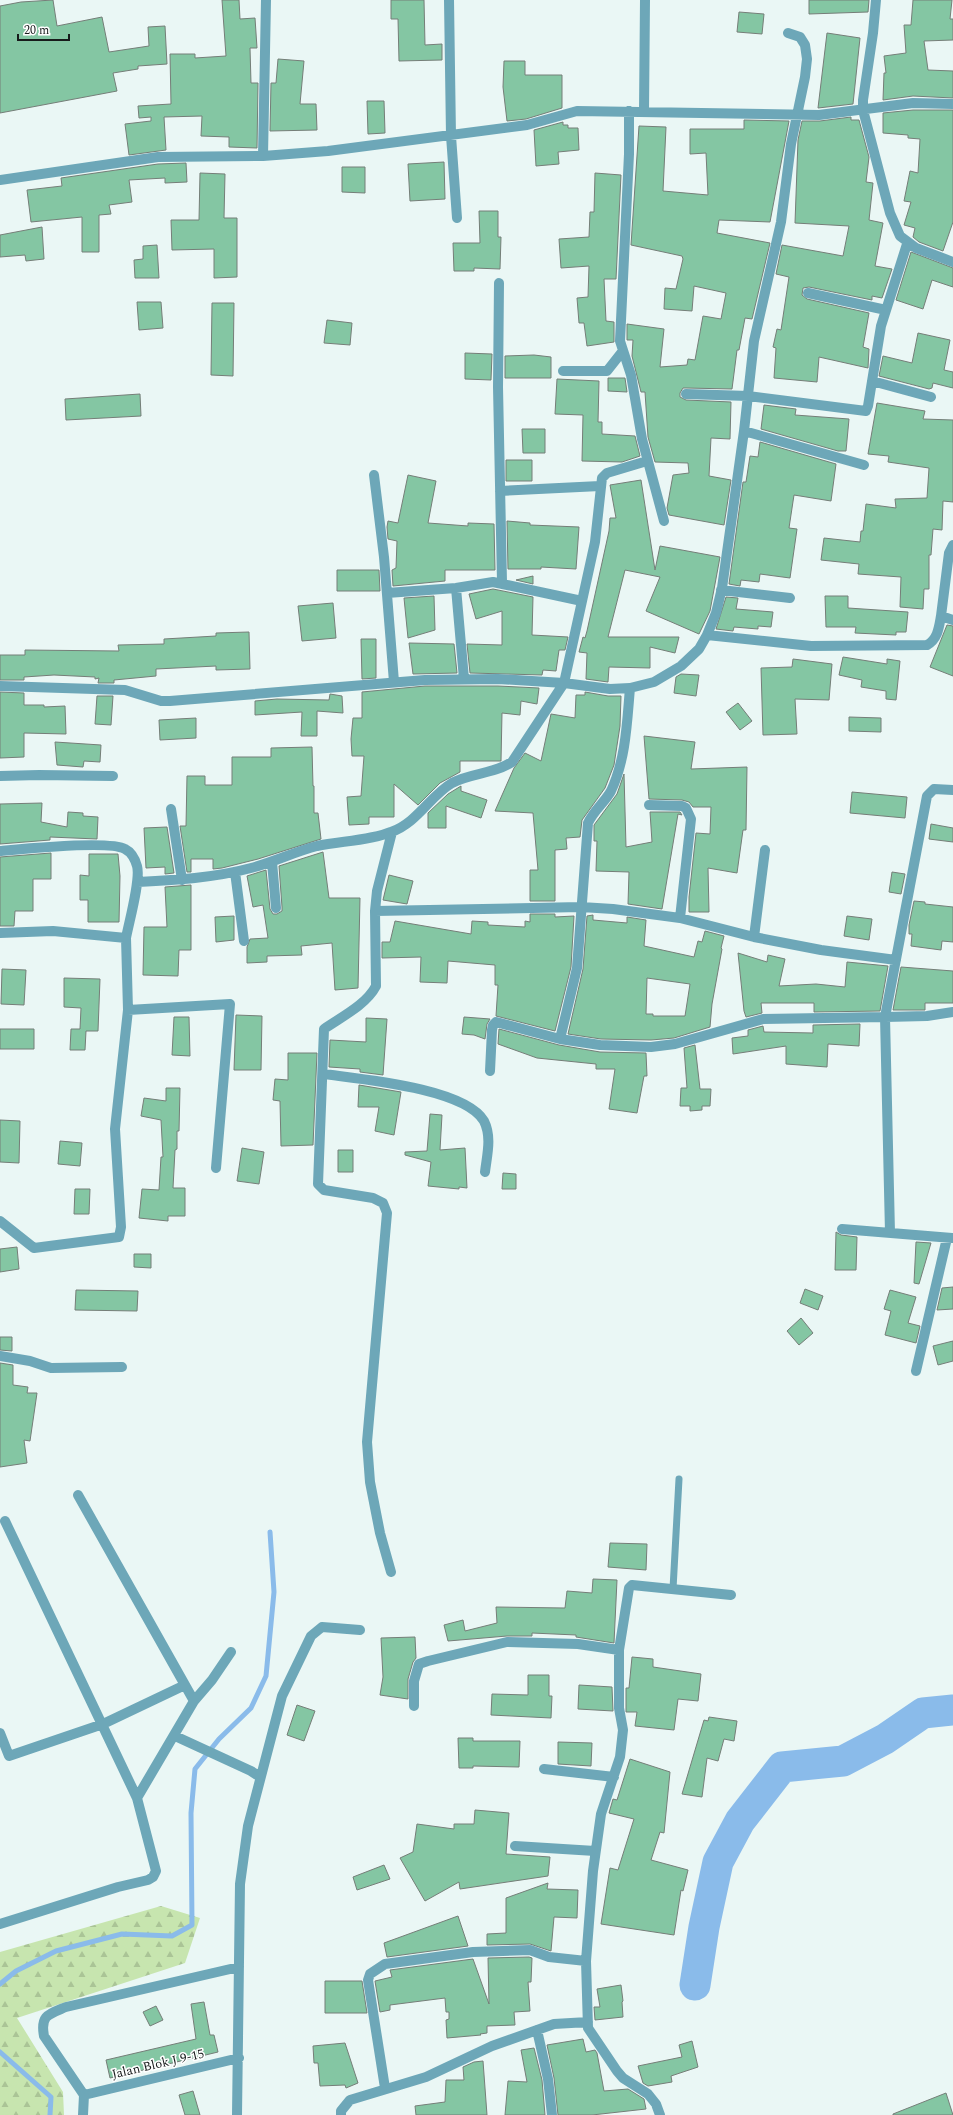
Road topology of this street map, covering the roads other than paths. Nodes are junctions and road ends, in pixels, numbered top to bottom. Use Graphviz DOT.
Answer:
graph roads {
  1 [pos="266,0"];
  2 [pos="449,0"];
  3 [pos="645,0"];
  4 [pos="876,0"];
  5 [pos="788,33"];
  6 [pos="953,104"];
  7 [pos="863,110"];
  8 [pos="630,111"];
  9 [pos="644,111"];
  10 [pos="797,115"];
  11 [pos="451,136"];
  12 [pos="263,156"];
  13 [pos="0,180"];
  14 [pos="457,218"];
  15 [pos="907,244"];
  16 [pos="953,262"];
  17 [pos="500,284"];
  18 [pos="808,293"];
  19 [pos="886,310"];
  20 [pos="622,352"];
  21 [pos="563,371"];
  22 [pos="872,381"];
  23 [pos="686,394"];
  24 [pos="748,396"];
  25 [pos="931,397"];
  26 [pos="744,431"];
  27 [pos="647,461"];
  28 [pos="864,465"];
  29 [pos="374,475"];
  30 [pos="600,486"];
  31 [pos="500,491"];
  32 [pos="664,522"];
  33 [pos="953,546"];
  34 [pos="502,582"];
  35 [pos="456,588"];
  36 [pos="721,590"];
  37 [pos="387,593"];
  38 [pos="790,598"];
  39 [pos="582,601"];
  40 [pos="941,616"];
  41 [pos="953,620"];
  42 [pos="707,635"];
  43 [pos="464,679"];
  44 [pos="394,682"];
  45 [pos="564,683"];
  46 [pos="0,686"];
  47 [pos="630,688"];
  48 [pos="0,776"];
  49 [pos="113,776"];
  50 [pos="953,790"];
  51 [pos="649,805"];
  52 [pos="172,809"];
  53 [pos="392,832"];
  54 [pos="0,850"];
  55 [pos="765,850"];
  56 [pos="272,862"];
  57 [pos="235,872"];
  58 [pos="182,880"];
  59 [pos="137,882"];
  60 [pos="581,907"];
  61 [pos="276,908"];
  62 [pos="375,911"];
  63 [pos="680,918"];
  64 [pos="0,933"];
  65 [pos="754,937"];
  66 [pos="126,938"];
  67 [pos="244,941"];
  68 [pos="896,960"];
  69 [pos="128,1010"];
  70 [pos="953,1012"];
  71 [pos="886,1017"];
  72 [pos="560,1039"];
  73 [pos="490,1070"];
  74 [pos="324,1074"];
  75 [pos="216,1168"];
  76 [pos="485,1172"];
  77 [pos="0,1221"];
  78 [pos="842,1229"];
  79 [pos="890,1233"];
  80 [pos="950,1238"];
  81 [pos="0,1356"];
  82 [pos="122,1367"];
  83 [pos="916,1370"];
  84 [pos="679,1479"];
  85 [pos="78,1495"];
  86 [pos="6,1521"];
  87 [pos="391,1572"];
  88 [pos="673,1589"];
  89 [pos="731,1595"];
  90 [pos="360,1630"];
  91 [pos="619,1650"];
  92 [pos="231,1652"];
  93 [pos="185,1686"];
  94 [pos="194,1701"];
  95 [pos="414,1706"];
  96 [pos="103,1724"];
  97 [pos="0,1733"];
  98 [pos="174,1736"];
  99 [pos="544,1769"];
  100 [pos="260,1777"];
  101 [pos="614,1777"];
  102 [pos="137,1798"];
  103 [pos="516,1846"];
  104 [pos="595,1851"];
  105 [pos="0,1924"];
  106 [pos="586,1961"];
  107 [pos="239,1966"];
  108 [pos="588,2022"];
  109 [pos="537,2030"];
  110 [pos="238,2058"];
  111 [pos="385,2088"];
  112 [pos="84,2095"];
  113 [pos="83,2115"];
  114 [pos="236,2115"];
  115 [pos="341,2115"];
  116 [pos="552,2115"];
  117 [pos="660,2115"];
  1 -- 12 [label="street"];
  2 -- 11 [label="street"];
  3 -- 9 [label="street"];
  4 -- 7 [label="street"];
  5 -- 10 [label="street"];
  6 -- 7 [label="street"];
  7 -- 10 [label="street"];
  7 -- 15 [label="street"];
  8 -- 9 [label="street"];
  8 -- 11 [label="street"];
  8 -- 20 [label="street"];
  9 -- 10 [label="street"];
  10 -- 24 [label="street"];
  11 -- 12 [label="street"];
  11 -- 14 [label="street"];
  12 -- 13 [label="street"];
  15 -- 16 [label="street"];
  15 -- 19 [label="street"];
  17 -- 31 [label="street"];
  18 -- 19 [label="street"];
  19 -- 22 [label="street"];
  20 -- 21 [label="street"];
  20 -- 27 [label="street"];
  22 -- 24 [label="street"];
  22 -- 25 [label="street"];
  23 -- 24 [label="street"];
  24 -- 26 [label="street"];
  26 -- 28 [label="street"];
  26 -- 36 [label="street"];
  27 -- 30 [label="street"];
  27 -- 32 [label="street"];
  29 -- 37 [label="street"];
  30 -- 31 [label="street"];
  30 -- 39 [label="street"];
  31 -- 34 [label="street"];
  33 -- 40 [label="street"];
  34 -- 35 [label="street"];
  34 -- 39 [label="street"];
  35 -- 37 [label="street"];
  35 -- 43 [label="street"];
  36 -- 38 [label="street"];
  36 -- 42 [label="street"];
  37 -- 44 [label="street"];
  39 -- 45 [label="street"];
  40 -- 41 [label="street"];
  40 -- 42 [label="street"];
  42 -- 47 [label="street"];
  43 -- 44 [label="street"];
  43 -- 45 [label="street"];
  44 -- 46 [label="street"];
  45 -- 47 [label="street"];
  45 -- 53 [label="street"];
  47 -- 60 [label="street"];
  48 -- 49 [label="street"];
  50 -- 68 [label="street"];
  51 -- 63 [label="street"];
  52 -- 58 [label="street"];
  53 -- 56 [label="street"];
  53 -- 62 [label="street"];
  54 -- 59 [label="street"];
  55 -- 65 [label="street"];
  56 -- 57 [label="street"];
  56 -- 61 [label="street"];
  57 -- 58 [label="street"];
  57 -- 67 [label="street"];
  58 -- 59 [label="street"];
  59 -- 66 [label="street"];
  60 -- 62 [label="street"];
  60 -- 63 [label="street"];
  60 -- 72 [label="street"];
  62 -- 74 [label="street"];
  63 -- 65 [label="street"];
  64 -- 66 [label="street"];
  65 -- 68 [label="street"];
  66 -- 69 [label="street"];
  68 -- 71 [label="street"];
  69 -- 75 [label="street"];
  69 -- 77 [label="street"];
  70 -- 71 [label="street"];
  71 -- 72 [label="street"];
  71 -- 79 [label="street"];
  72 -- 73 [label="street"];
  74 -- 76 [label="street"];
  74 -- 87 [label="street"];
  78 -- 79 [label="street"];
  79 -- 80 [label="street"];
  80 -- 83 [label="street"];
  81 -- 82 [label="street"];
  84 -- 88 [label="lane"];
  85 -- 93 [label="street"];
  86 -- 96 [label="street"];
  88 -- 89 [label="street"];
  88 -- 91 [label="street"];
  90 -- 100 [label="street"];
  91 -- 95 [label="street"];
  91 -- 101 [label="street"];
  92 -- 94 [label="street"];
  93 -- 94 [label="street"];
  93 -- 96 [label="street"];
  94 -- 98 [label="street"];
  96 -- 97 [label="street"];
  96 -- 102 [label="street"];
  98 -- 100 [label="street"];
  98 -- 102 [label="street"];
  99 -- 101 [label="street"];
  100 -- 107 [label="street"];
  101 -- 104 [label="street"];
  102 -- 105 [label="street"];
  103 -- 104 [label="street"];
  104 -- 106 [label="street"];
  106 -- 108 [label="street"];
  106 -- 111 [label="street"];
  107 -- 110 [label="street"];
  107 -- 112 [label="street"];
  108 -- 109 [label="street"];
  108 -- 117 [label="street"];
  109 -- 111 [label="street"];
  109 -- 116 [label="street"];
  110 -- 112 [label="street, Jalan Blok J 9-15"];
  110 -- 114 [label="street"];
  111 -- 115 [label="street"];
  112 -- 113 [label="street"];
}
